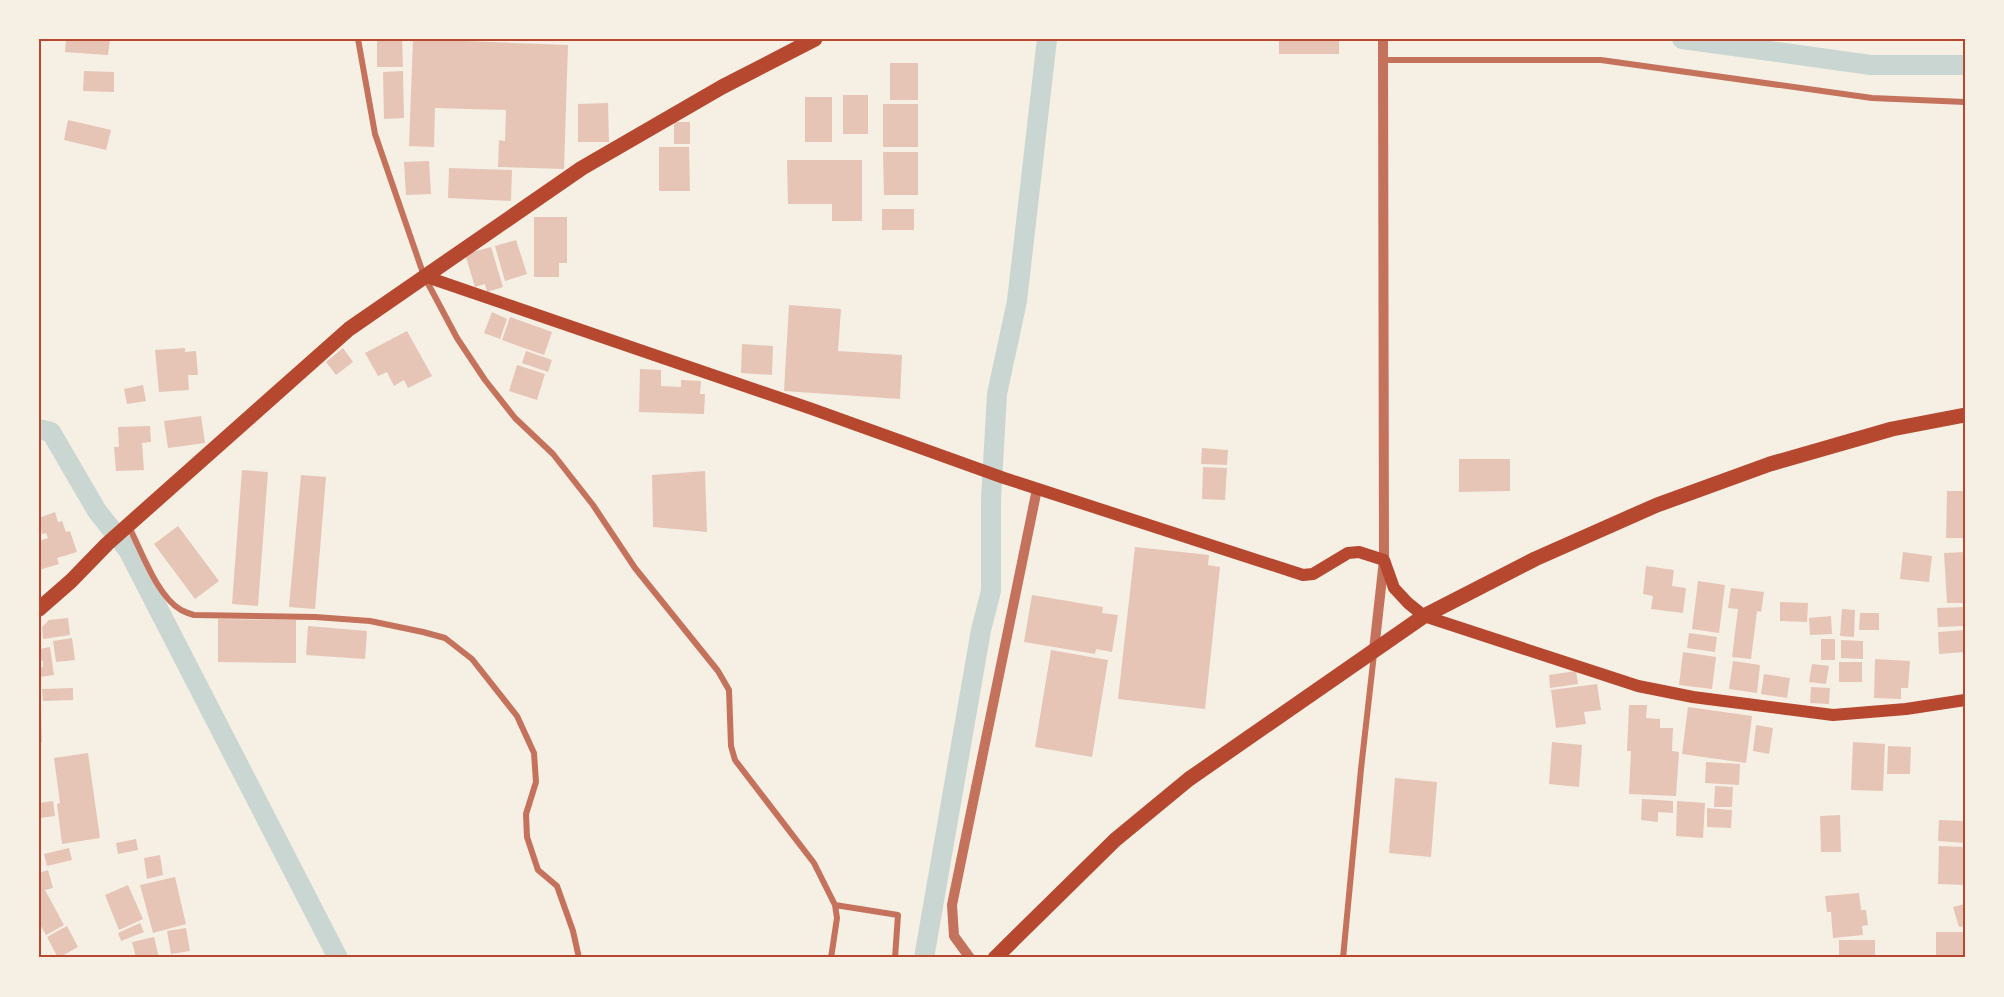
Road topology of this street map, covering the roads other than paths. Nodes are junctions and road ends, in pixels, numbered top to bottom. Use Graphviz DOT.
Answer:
graph roads {
  1 [pos="358,39"];
  2 [pos="814,39"];
  3 [pos="1383,39"];
  4 [pos="1383,60"];
  5 [pos="1965,102"];
  6 [pos="419,279"];
  7 [pos="1965,415"];
  8 [pos="1037,489"];
  9 [pos="128,525"];
  10 [pos="1384,560"];
  11 [pos="39,609"];
  12 [pos="1424,616"];
  13 [pos="1374,650"];
  14 [pos="1965,700"];
  15 [pos="835,905"];
  16 [pos="579,958"];
  17 [pos="831,958"];
  18 [pos="895,958"];
  19 [pos="970,958"];
  20 [pos="995,958"];
  21 [pos="1343,958"];
  1 -- 6 [label="street"];
  2 -- 6 [label="highway"];
  3 -- 4 [label="street"];
  4 -- 5 [label="street"];
  4 -- 10 [label="street"];
  6 -- 8 [label="main road"];
  6 -- 9 [label="highway"];
  6 -- 15 [label="street"];
  7 -- 12 [label="highway"];
  8 -- 10 [label="main road"];
  8 -- 19 [label="street"];
  9 -- 11 [label="highway"];
  9 -- 16 [label="street"];
  10 -- 12 [label="main road"];
  10 -- 13 [label="street"];
  12 -- 13 [label="highway"];
  12 -- 14 [label="main road"];
  13 -- 20 [label="highway"];
  13 -- 21 [label="street"];
  15 -- 17 [label="street"];
  15 -- 18 [label="street"];
}
